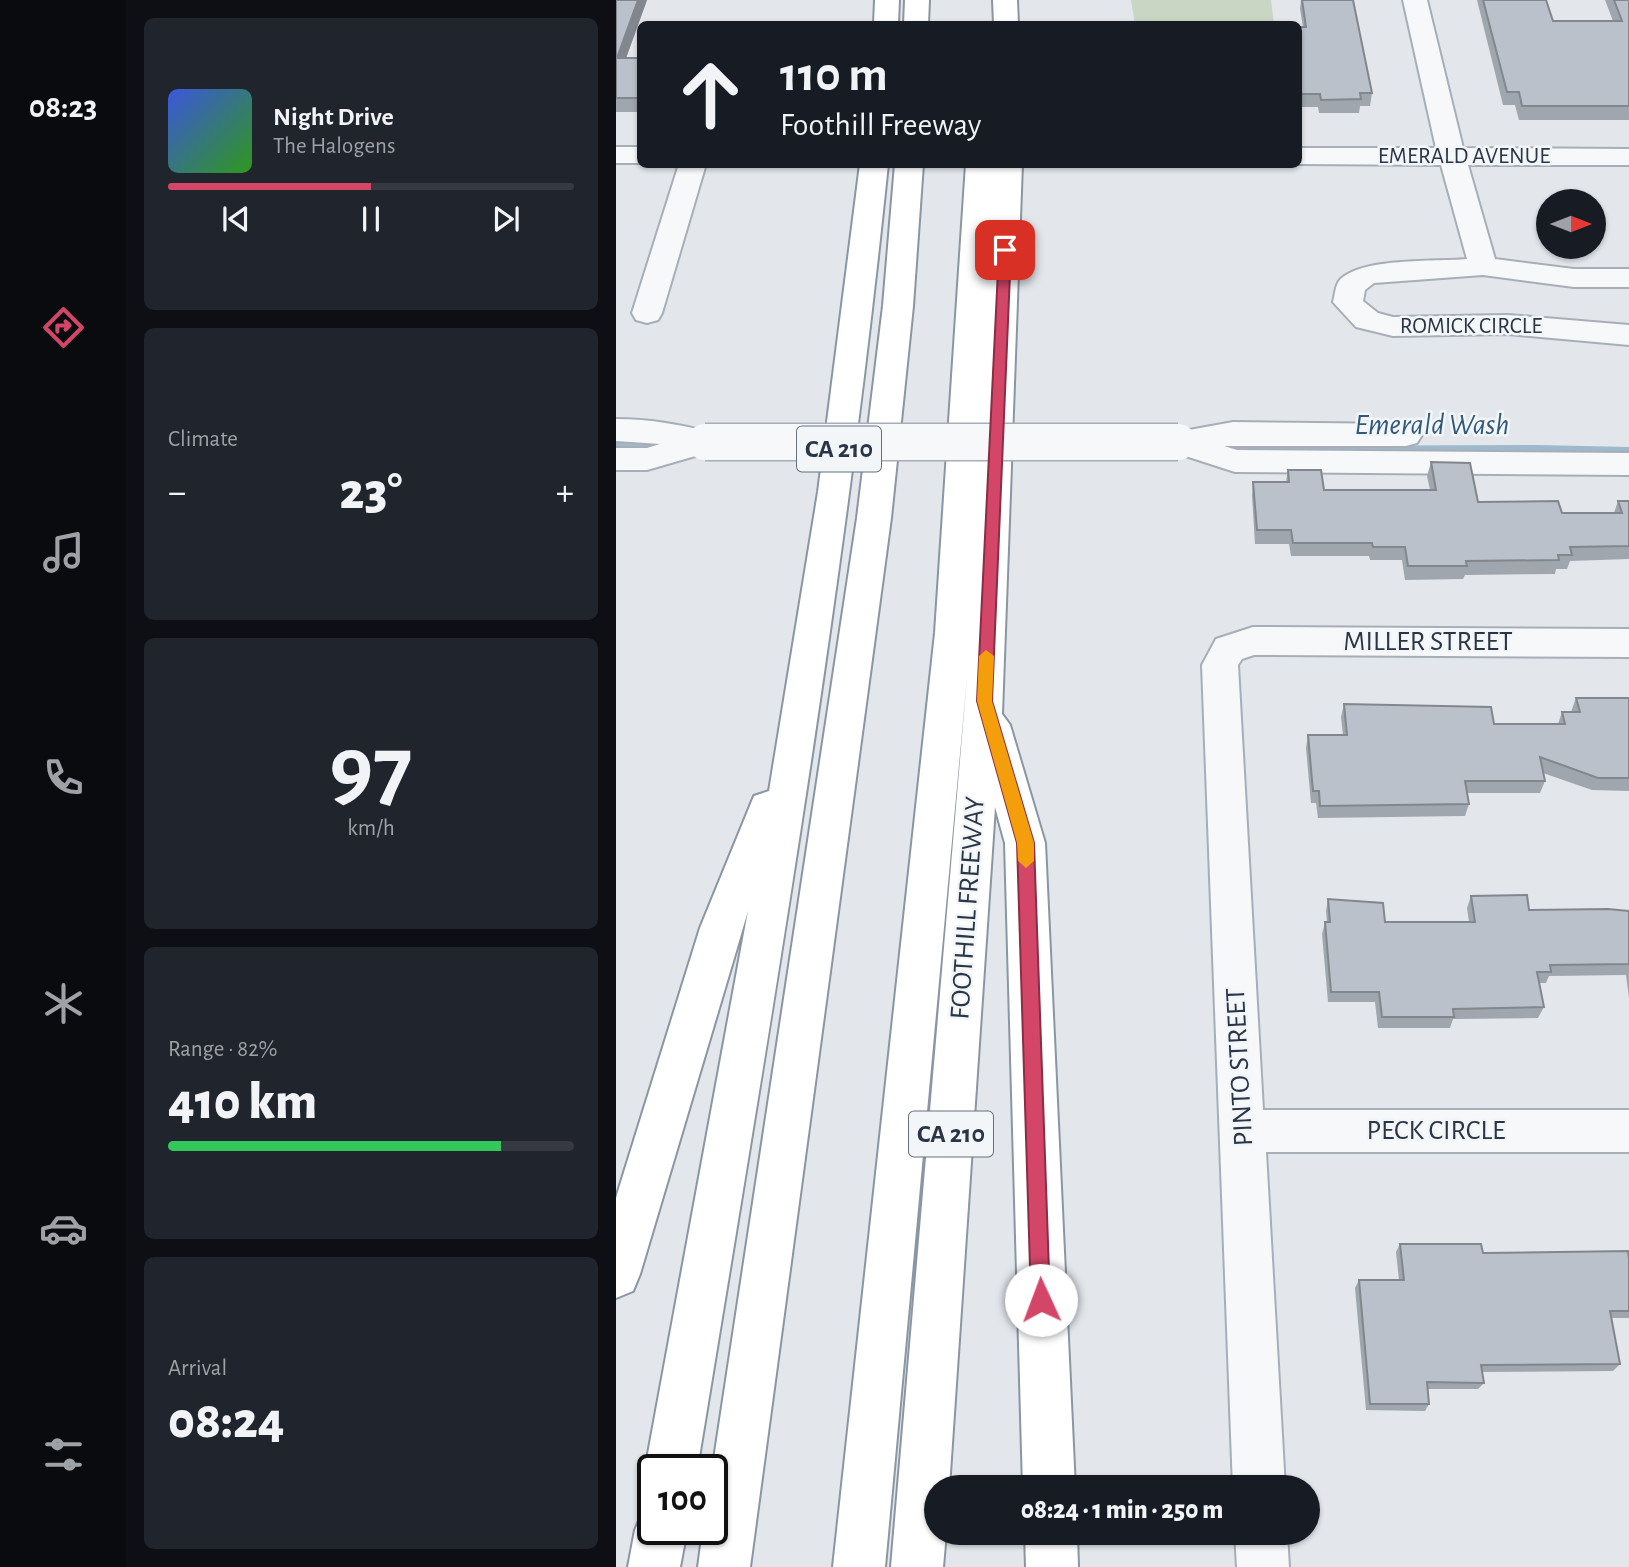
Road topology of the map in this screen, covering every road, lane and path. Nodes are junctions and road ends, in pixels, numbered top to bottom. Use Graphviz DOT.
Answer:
graph roads {
  1 [pos="887,0"];
  2 [pos="917,0"];
  3 [pos="1005,0"];
  4 [pos="1415,0"];
  5 [pos="886,21"];
  6 [pos="916,21"];
  7 [pos="1006,21"];
  8 [pos="616,155"];
  9 [pos="637,155"];
  10 [pos="1451,155"];
  11 [pos="1302,156"];
  12 [pos="1629,157"];
  13 [pos="692,168"];
  14 [pos="874,168"];
  15 [pos="909,168"];
  16 [pos="980,168"];
  17 [pos="1008,168"];
  18 [pos="1483,266"];
  19 [pos="1629,278"];
  20 [pos="647,313"];
  21 [pos="1629,335"];
  22 [pos="616,430"];
  23 [pos="1629,438"];
  24 [pos="705,442"];
  25 [pos="1178,442"];
  26 [pos="616,459"];
  27 [pos="1629,464"];
  28 [pos="1629,643"];
  29 [pos="1229,649"];
  30 [pos="984,701"];
  31 [pos="797,733"];
  32 [pos="1243,1132"];
  33 [pos="1629,1132"];
  34 [pos="616,1274"];
  35 [pos="674,1454"];
  36 [pos="1049,1475"];
  37 [pos="1258,1475"];
  38 [pos="658,1545"];
  39 [pos="1051,1545"];
  40 [pos="1262,1545"];
  41 [pos="654,1567"];
  42 [pos="724,1567"];
  43 [pos="859,1567"];
  44 [pos="917,1567"];
  45 [pos="1052,1567"];
  46 [pos="1263,1567"];
  1 -- 5 [label="highway"];
  2 -- 6 [label="highway"];
  3 -- 7 [label="highway"];
  4 -- 10 [label="street"];
  8 -- 9 [label="street"];
  10 -- 11 [label="street, EMERALD AVENUE"];
  10 -- 12 [label="street, EMERALD AVENUE"];
  10 -- 18 [label="street"];
  13 -- 20 [label="street"];
  14 -- 31 [label="highway, CA 210"];
  15 -- 42 [label="highway"];
  16 -- 43 [label="highway"];
  17 -- 30 [label="highway, FOOTHILL FREEWAY / CA 210"];
  18 -- 19 [label="street, ROMICK CIRCLE"];
  18 -- 21 [label="street, ROMICK CIRCLE"];
  22 -- 24 [label="street"];
  23 -- 25 [label="street"];
  24 -- 25 [label="street, bridge"];
  24 -- 26 [label="street"];
  25 -- 27 [label="street"];
  28 -- 29 [label="street, MILLER STREET"];
  29 -- 32 [label="street, PINTO STREET"];
  30 -- 36 [label="highway"];
  30 -- 44 [label="highway, FOOTHILL FREEWAY / CA 210"];
  31 -- 34 [label="highway"];
  31 -- 35 [label="highway, CA 210"];
  32 -- 33 [label="street, PECK CIRCLE"];
  32 -- 37 [label="street, PINTO STREET"];
  38 -- 41 [label="highway"];
  39 -- 45 [label="highway"];
  40 -- 46 [label="street"];
}
